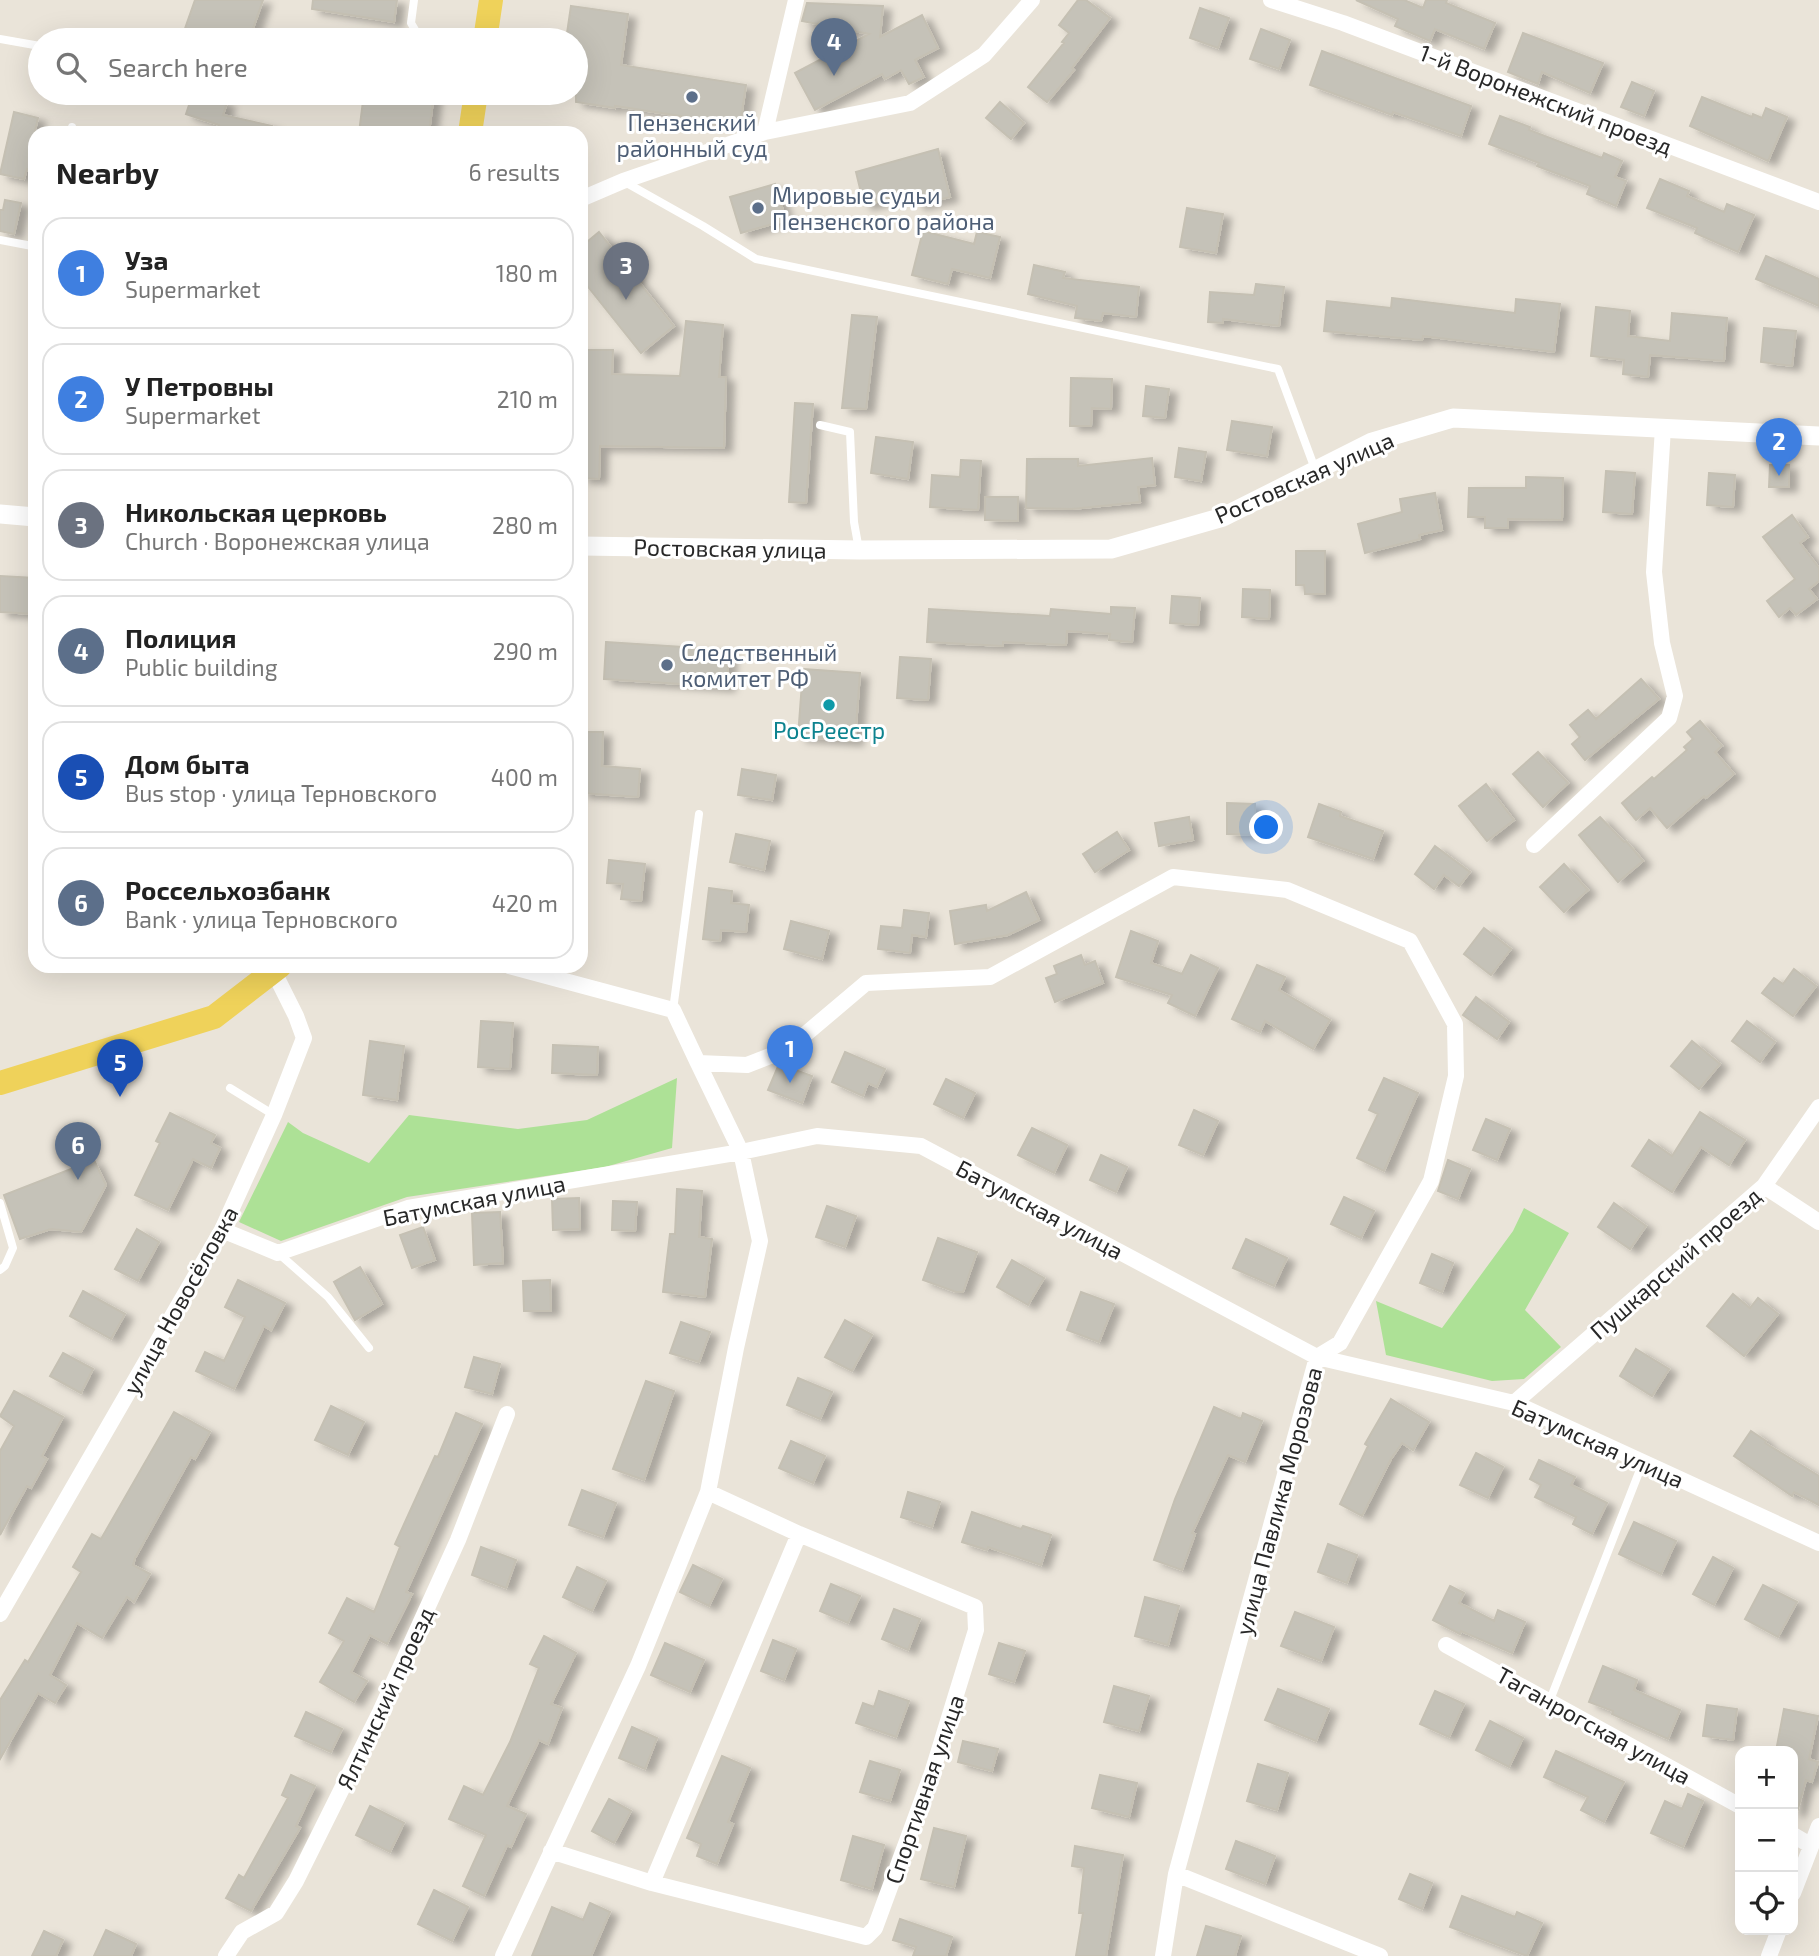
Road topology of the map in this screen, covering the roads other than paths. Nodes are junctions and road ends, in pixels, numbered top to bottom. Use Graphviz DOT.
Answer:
graph roads {
  1 [pos="414,0"];
  2 [pos="491,0"];
  3 [pos="796,0"];
  4 [pos="1032,0"];
  5 [pos="1271,0"];
  6 [pos="414,28"];
  7 [pos="487,28"];
  8 [pos="0,39"];
  9 [pos="28,44"];
  10 [pos="475,105"];
  11 [pos="471,126"];
  12 [pos="765,132"];
  13 [pos="623,181"];
  14 [pos="588,196"];
  15 [pos="1819,202"];
  16 [pos="0,240"];
  17 [pos="28,245"];
  18 [pos="820,425"];
  19 [pos="1663,428"];
  20 [pos="1819,436"];
  21 [pos="1315,469"];
  22 [pos="0,514"];
  23 [pos="28,516"];
  24 [pos="588,546"];
  25 [pos="859,550"];
  26 [pos="699,814"];
  27 [pos="1534,845"];
  28 [pos="272,973"];
  29 [pos="279,973"];
  30 [pos="535,973"];
  31 [pos="673,1010"];
  32 [pos="698,1063"];
  33 [pos="0,1083"];
  34 [pos="230,1088"];
  35 [pos="1819,1107"];
  36 [pos="274,1115"];
  37 [pos="741,1152"];
  38 [pos="1764,1186"];
  39 [pos="0,1203"];
  40 [pos="1819,1222"];
  41 [pos="222,1230"];
  42 [pos="278,1253"];
  43 [pos="0,1270"];
  44 [pos="369,1348"];
  45 [pos="1317,1357"];
  46 [pos="1514,1403"];
  47 [pos="507,1414"];
  48 [pos="1643,1462"];
  49 [pos="708,1492"];
  50 [pos="799,1534"];
  51 [pos="1819,1544"];
  52 [pos="0,1615"];
  53 [pos="1446,1645"];
  54 [pos="1550,1700"];
  55 [pos="1735,1803"];
  56 [pos="1819,1826"];
  57 [pos="1798,1838"];
  58 [pos="1811,1845"];
  59 [pos="551,1851"];
  60 [pos="1176,1874"];
  61 [pos="1798,1880"];
  62 [pos="652,1883"];
  63 [pos="1777,1935"];
  64 [pos="226,1956"];
  65 [pos="503,1956"];
  66 [pos="1163,1956"];
  67 [pos="1380,1956"];
  68 [pos="1769,1956"];
  1 -- 6 [label="lane"];
  2 -- 7 [label="main road"];
  3 -- 12 [label="street"];
  4 -- 12 [label="street"];
  5 -- 15 [label="street, 1-й Воронежский проезд"];
  8 -- 9 [label="lane"];
  10 -- 11 [label="main road"];
  12 -- 13 [label="street"];
  13 -- 14 [label="street"];
  13 -- 21 [label="lane"];
  16 -- 17 [label="lane"];
  18 -- 25 [label="lane"];
  19 -- 20 [label="street, Ростовская улица"];
  19 -- 21 [label="street, Ростовская улица"];
  19 -- 27 [label="street"];
  21 -- 25 [label="street, Ростовская улица"];
  22 -- 23 [label="street"];
  24 -- 25 [label="street, Ростовская улица"];
  26 -- 31 [label="lane"];
  28 -- 33 [label="main road"];
  29 -- 36 [label="street, улица Новосёловка"];
  30 -- 31 [label="street"];
  31 -- 32 [label="street"];
  32 -- 37 [label="street"];
  32 -- 45 [label="street, улица Павлика Морозова"];
  34 -- 36 [label="lane"];
  35 -- 38 [label="street, Пушкарский проезд"];
  36 -- 41 [label="street, улица Новосёловка"];
  37 -- 42 [label="street, Батумская улица"];
  37 -- 45 [label="street, Батумская улица"];
  37 -- 49 [label="street"];
  38 -- 40 [label="street"];
  38 -- 46 [label="street, Пушкарский проезд"];
  39 -- 43 [label="lane"];
  41 -- 42 [label="street"];
  41 -- 52 [label="street, улица Новосёловка"];
  42 -- 44 [label="lane"];
  45 -- 46 [label="street, Батумская улица"];
  45 -- 60 [label="street, улица Павлика Морозова"];
  46 -- 48 [label="street, Батумская улица"];
  47 -- 64 [label="street, Ялтинский проезд"];
  48 -- 51 [label="street, Батумская улица"];
  48 -- 54 [label="lane"];
  49 -- 50 [label="street, Спортивная улица"];
  49 -- 59 [label="street"];
  50 -- 62 [label="street"];
  50 -- 62 [label="street, Спортивная улица"];
  53 -- 54 [label="street, Таганрогская улица"];
  54 -- 55 [label="street, Таганрогская улица"];
  56 -- 58 [label="street"];
  57 -- 58 [label="street"];
  58 -- 61 [label="street"];
  59 -- 62 [label="street, Спортивная улица"];
  59 -- 65 [label="street"];
  60 -- 66 [label="street, улица Павлика Морозова"];
  60 -- 67 [label="street"];
  63 -- 68 [label="street"];
}
